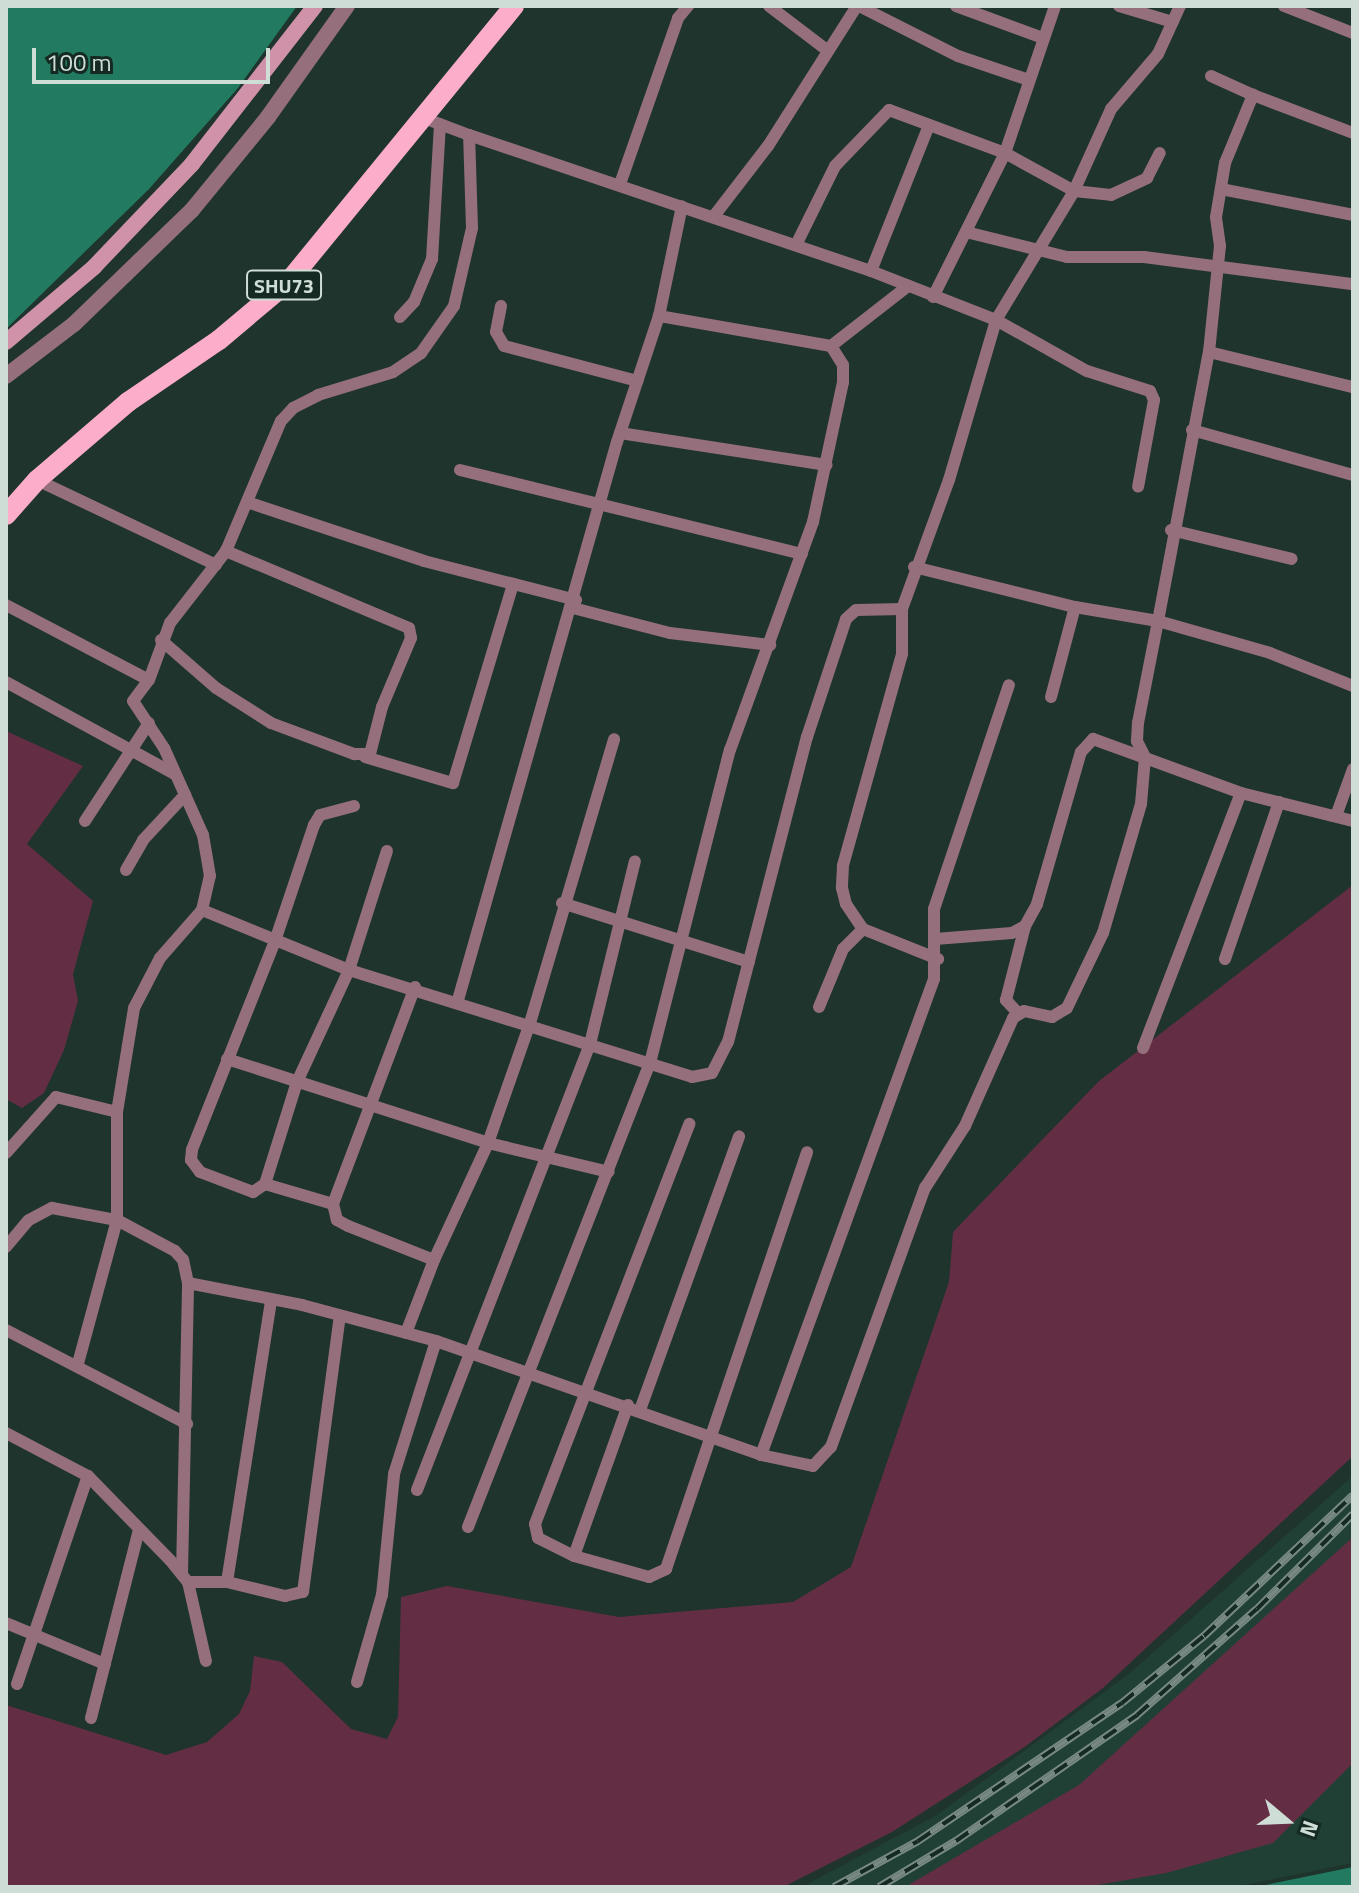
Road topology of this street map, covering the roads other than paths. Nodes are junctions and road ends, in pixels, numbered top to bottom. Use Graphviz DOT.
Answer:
graph roads {
  1 [pos="315,6"];
  2 [pos="347,6"];
  3 [pos="514,6"];
  4 [pos="688,6"];
  5 [pos="769,6"];
  6 [pos="858,6"];
  7 [pos="956,6"];
  8 [pos="1055,6"];
  9 [pos="1119,6"];
  10 [pos="1180,6"];
  11 [pos="1284,6"];
  12 [pos="1173,22"];
  13 [pos="1353,33"];
  14 [pos="1043,38"];
  15 [pos="828,51"];
  16 [pos="1211,76"];
  17 [pos="1029,80"];
  18 [pos="1253,95"];
  19 [pos="432,121"];
  20 [pos="929,125"];
  21 [pos="1353,133"];
  22 [pos="469,135"];
  23 [pos="1005,153"];
  24 [pos="1160,153"];
  25 [pos="620,184"];
  26 [pos="1221,189"];
  27 [pos="1074,191"];
  28 [pos="682,206"];
  29 [pos="1353,215"];
  30 [pos="714,216"];
  31 [pos="966,232"];
  32 [pos="796,245"];
  33 [pos="1040,253"];
  34 [pos="1217,265"];
  35 [pos="871,271"];
  36 [pos="1353,284"];
  37 [pos="908,286"];
  38 [pos="933,297"];
  39 [pos="501,306"];
  40 [pos="659,316"];
  41 [pos="400,317"];
  42 [pos="996,320"];
  43 [pos="6,342"];
  44 [pos="831,346"];
  45 [pos="1209,352"];
  46 [pos="6,376"];
  47 [pos="637,381"];
  48 [pos="1353,387"];
  49 [pos="1192,430"];
  50 [pos="620,433"];
  51 [pos="827,465"];
  52 [pos="460,470"];
  53 [pos="1353,475"];
  54 [pos="37,480"];
  55 [pos="1138,487"];
  56 [pos="250,503"];
  57 [pos="601,503"];
  58 [pos="6,515"];
  59 [pos="1171,530"];
  60 [pos="226,551"];
  61 [pos="802,554"];
  62 [pos="1292,559"];
  63 [pos="216,565"];
  64 [pos="914,567"];
  65 [pos="513,584"];
  66 [pos="574,604"];
  67 [pos="6,605"];
  68 [pos="1075,607"];
  69 [pos="902,609"];
  70 [pos="1158,621"];
  71 [pos="161,640"];
  72 [pos="770,645"];
  73 [pos="149,680"];
  74 [pos="6,682"];
  75 [pos="1009,685"];
  76 [pos="1353,686"];
  77 [pos="1051,697"];
  78 [pos="149,723"];
  79 [pos="614,739"];
  80 [pos="130,751"];
  81 [pos="365,757"];
  82 [pos="1145,757"];
  83 [pos="1353,769"];
  84 [pos="175,774"];
  85 [pos="1241,793"];
  86 [pos="185,795"];
  87 [pos="1279,802"];
  88 [pos="354,806"];
  89 [pos="1336,816"];
  90 [pos="85,821"];
  91 [pos="1353,821"];
  92 [pos="387,851"];
  93 [pos="635,861"];
  94 [pos="126,870"];
  95 [pos="562,903"];
  96 [pos="202,910"];
  97 [pos="621,922"];
  98 [pos="1025,926"];
  99 [pos="863,929"];
  100 [pos="935,939"];
  101 [pos="680,940"];
  102 [pos="275,941"];
  103 [pos="938,959"];
  104 [pos="1225,959"];
  105 [pos="749,962"];
  106 [pos="349,970"];
  107 [pos="415,987"];
  108 [pos="458,1000"];
  109 [pos="819,1007"];
  110 [pos="1018,1013"];
  111 [pos="530,1023"];
  112 [pos="590,1044"];
  113 [pos="1143,1048"];
  114 [pos="227,1059"];
  115 [pos="650,1063"];
  116 [pos="297,1082"];
  117 [pos="370,1103"];
  118 [pos="117,1112"];
  119 [pos="689,1124"];
  120 [pos="739,1136"];
  121 [pos="488,1143"];
  122 [pos="807,1152"];
  123 [pos="6,1153"];
  124 [pos="545,1158"];
  125 [pos="609,1172"];
  126 [pos="265,1184"];
  127 [pos="333,1204"];
  128 [pos="117,1220"];
  129 [pos="6,1247"];
  130 [pos="434,1260"];
  131 [pos="188,1283"];
  132 [pos="271,1301"];
  133 [pos="340,1315"];
  134 [pos="6,1330"];
  135 [pos="406,1333"];
  136 [pos="436,1341"];
  137 [pos="470,1352"];
  138 [pos="78,1364"];
  139 [pos="529,1371"];
  140 [pos="586,1391"];
  141 [pos="634,1408"];
  142 [pos="187,1424"];
  143 [pos="6,1433"];
  144 [pos="710,1436"];
  145 [pos="761,1455"];
  146 [pos="88,1476"];
  147 [pos="417,1490"];
  148 [pos="468,1527"];
  149 [pos="139,1529"];
  150 [pos="574,1556"];
  151 [pos="185,1578"];
  152 [pos="227,1582"];
  153 [pos="6,1623"];
  154 [pos="33,1637"];
  155 [pos="206,1661"];
  156 [pos="105,1664"];
  157 [pos="357,1682"];
  158 [pos="17,1684"];
  159 [pos="91,1718"];
  1 -- 43 [label="main road"];
  2 -- 46 [label="street"];
  3 -- 19 [label="main road, SHU73"];
  4 -- 25 [label="street"];
  5 -- 15 [label="street"];
  6 -- 15 [label="street"];
  6 -- 17 [label="street"];
  7 -- 14 [label="street"];
  8 -- 14 [label="street"];
  9 -- 12 [label="street"];
  10 -- 12 [label="street"];
  11 -- 13 [label="street"];
  12 -- 27 [label="street"];
  14 -- 17 [label="street"];
  15 -- 30 [label="street"];
  16 -- 18 [label="street"];
  17 -- 23 [label="street"];
  18 -- 21 [label="street"];
  18 -- 26 [label="street"];
  19 -- 22 [label="street"];
  19 -- 41 [label="street"];
  19 -- 54 [label="main road, SHU73"];
  20 -- 23 [label="street"];
  20 -- 32 [label="street"];
  20 -- 35 [label="street"];
  22 -- 25 [label="street"];
  22 -- 56 [label="street"];
  23 -- 27 [label="street"];
  23 -- 31 [label="street"];
  24 -- 27 [label="street"];
  25 -- 28 [label="street"];
  26 -- 29 [label="street"];
  26 -- 34 [label="street"];
  27 -- 33 [label="street"];
  28 -- 30 [label="street"];
  28 -- 40 [label="street"];
  30 -- 32 [label="street"];
  31 -- 33 [label="street"];
  31 -- 38 [label="street"];
  32 -- 35 [label="street"];
  33 -- 34 [label="street"];
  33 -- 42 [label="street"];
  34 -- 36 [label="street"];
  34 -- 45 [label="street"];
  35 -- 37 [label="street"];
  37 -- 38 [label="street"];
  37 -- 44 [label="street"];
  38 -- 42 [label="street"];
  39 -- 47 [label="street"];
  40 -- 44 [label="street"];
  40 -- 47 [label="street"];
  42 -- 55 [label="street"];
  42 -- 64 [label="street"];
  44 -- 51 [label="street"];
  45 -- 48 [label="street"];
  45 -- 49 [label="street"];
  47 -- 50 [label="street"];
  49 -- 53 [label="street"];
  49 -- 59 [label="street"];
  50 -- 51 [label="street"];
  50 -- 57 [label="street"];
  51 -- 61 [label="street"];
  52 -- 57 [label="street"];
  54 -- 58 [label="main road, SHU73"];
  54 -- 63 [label="street"];
  56 -- 60 [label="street"];
  56 -- 65 [label="street"];
  57 -- 61 [label="street"];
  57 -- 66 [label="street"];
  59 -- 62 [label="street"];
  59 -- 70 [label="street"];
  60 -- 63 [label="street"];
  60 -- 81 [label="street"];
  61 -- 72 [label="street"];
  63 -- 71 [label="street"];
  64 -- 68 [label="street"];
  64 -- 69 [label="street"];
  65 -- 66 [label="street"];
  65 -- 81 [label="street"];
  66 -- 72 [label="street"];
  66 -- 108 [label="street"];
  67 -- 73 [label="street"];
  68 -- 70 [label="street"];
  68 -- 77 [label="street"];
  69 -- 99 [label="street"];
  69 -- 105 [label="street"];
  70 -- 76 [label="street"];
  70 -- 82 [label="street"];
  71 -- 73 [label="street"];
  71 -- 81 [label="street"];
  72 -- 101 [label="street"];
  73 -- 78 [label="street"];
  74 -- 80 [label="street"];
  75 -- 100 [label="street"];
  78 -- 80 [label="street"];
  78 -- 84 [label="street"];
  79 -- 95 [label="street"];
  80 -- 84 [label="street"];
  80 -- 90 [label="street"];
  82 -- 85 [label="street"];
  82 -- 98 [label="street"];
  82 -- 110 [label="street"];
  83 -- 89 [label="street"];
  84 -- 86 [label="street"];
  85 -- 87 [label="street"];
  85 -- 113 [label="street"];
  86 -- 94 [label="street"];
  86 -- 96 [label="street"];
  87 -- 89 [label="street"];
  87 -- 104 [label="street"];
  88 -- 102 [label="street"];
  89 -- 91 [label="street"];
  92 -- 106 [label="street"];
  93 -- 97 [label="street"];
  95 -- 97 [label="street"];
  95 -- 111 [label="street"];
  96 -- 102 [label="street"];
  96 -- 118 [label="street"];
  97 -- 101 [label="street"];
  97 -- 112 [label="street"];
  98 -- 100 [label="street"];
  98 -- 110 [label="street"];
  99 -- 103 [label="street"];
  99 -- 109 [label="street"];
  100 -- 103 [label="street"];
  101 -- 105 [label="street"];
  101 -- 115 [label="street"];
  102 -- 106 [label="street"];
  102 -- 114 [label="street"];
  103 -- 145 [label="street"];
  105 -- 115 [label="street"];
  106 -- 107 [label="street"];
  106 -- 116 [label="street"];
  107 -- 108 [label="street"];
  107 -- 117 [label="street"];
  108 -- 111 [label="street"];
  110 -- 145 [label="street"];
  111 -- 112 [label="street"];
  111 -- 121 [label="street"];
  112 -- 115 [label="street"];
  112 -- 124 [label="street"];
  114 -- 116 [label="street"];
  114 -- 126 [label="street"];
  115 -- 125 [label="street"];
  116 -- 117 [label="street"];
  116 -- 126 [label="street"];
  117 -- 121 [label="street"];
  117 -- 127 [label="street"];
  118 -- 123 [label="street"];
  118 -- 128 [label="street"];
  119 -- 140 [label="street"];
  120 -- 141 [label="street"];
  121 -- 124 [label="street"];
  121 -- 130 [label="street"];
  122 -- 144 [label="street"];
  124 -- 125 [label="street"];
  124 -- 137 [label="street"];
  125 -- 139 [label="street"];
  126 -- 127 [label="street"];
  127 -- 130 [label="street"];
  128 -- 129 [label="street"];
  128 -- 131 [label="street"];
  128 -- 138 [label="street"];
  130 -- 135 [label="street"];
  131 -- 132 [label="street"];
  131 -- 142 [label="street"];
  132 -- 133 [label="street"];
  132 -- 152 [label="street"];
  133 -- 135 [label="street"];
  133 -- 152 [label="street"];
  134 -- 138 [label="street"];
  135 -- 136 [label="street"];
  136 -- 137 [label="street"];
  136 -- 157 [label="street"];
  137 -- 139 [label="street"];
  137 -- 147 [label="street"];
  138 -- 142 [label="street"];
  139 -- 140 [label="street"];
  139 -- 148 [label="street"];
  140 -- 141 [label="street"];
  140 -- 150 [label="street"];
  141 -- 144 [label="street"];
  141 -- 150 [label="street"];
  142 -- 151 [label="street"];
  143 -- 146 [label="street"];
  144 -- 145 [label="street"];
  144 -- 150 [label="street"];
  146 -- 149 [label="street"];
  146 -- 154 [label="street"];
  149 -- 151 [label="street"];
  149 -- 156 [label="street"];
  151 -- 152 [label="street"];
  151 -- 155 [label="street"];
  153 -- 154 [label="street"];
  154 -- 156 [label="street"];
  154 -- 158 [label="street"];
  156 -- 159 [label="street"];
}
